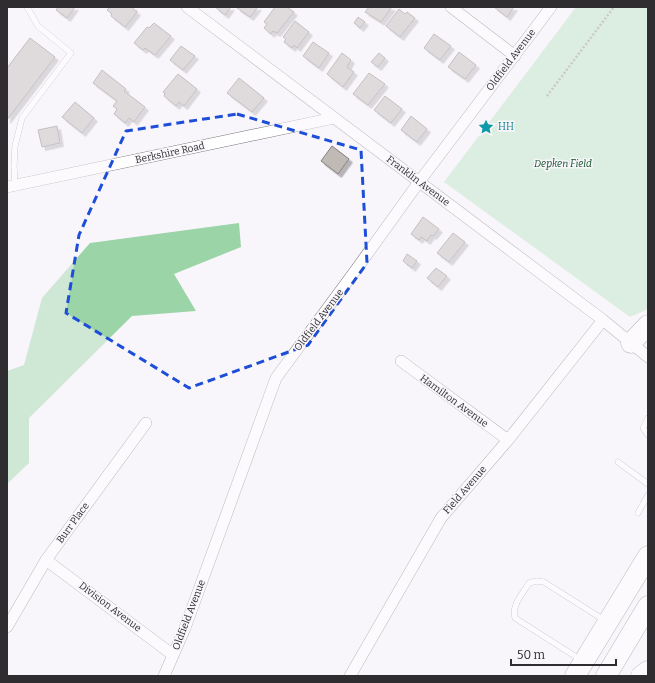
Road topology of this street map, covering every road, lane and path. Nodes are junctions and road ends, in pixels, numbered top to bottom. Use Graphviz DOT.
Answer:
graph roads {
  1 [pos="27,7"];
  2 [pos="186,7"];
  3 [pos="451,7"];
  4 [pos="551,7"];
  5 [pos="614,7"];
  6 [pos="515,56"];
  7 [pos="547,96"];
  8 [pos="334,118"];
  9 [pos="419,182"];
  10 [pos="11,186"];
  11 [pos="603,320"];
  12 [pos="648,325"];
  13 [pos="631,343"];
  14 [pos="648,356"];
  15 [pos="400,361"];
  16 [pos="648,418"];
  17 [pos="146,423"];
  18 [pos="648,435"];
  19 [pos="508,440"];
  20 [pos="618,462"];
  21 [pos="648,484"];
  22 [pos="648,495"];
  23 [pos="638,514"];
  24 [pos="648,556"];
  25 [pos="46,560"];
  26 [pos="648,606"];
  27 [pos="608,622"];
  28 [pos="7,627"];
  29 [pos="174,655"];
  30 [pos="579,669"];
  31 [pos="648,671"];
  32 [pos="164,676"];
  33 [pos="350,676"];
  34 [pos="606,676"];
  35 [pos="640,676"];
  1 -- 10 [label="lane"];
  2 -- 8 [label="street, Franklin Avenue"];
  3 -- 6 [label="street"];
  4 -- 6 [label="street, Oldfield Avenue"];
  5 -- 7 [label="path"];
  6 -- 9 [label="street, Oldfield Avenue"];
  8 -- 9 [label="street, Franklin Avenue"];
  8 -- 10 [label="street, Berkshire Road"];
  9 -- 11 [label="street, Franklin Avenue"];
  9 -- 29 [label="street, Oldfield Avenue"];
  11 -- 13 [label="street, Franklin Avenue"];
  11 -- 19 [label="street, Field Avenue"];
  12 -- 13 [label="highway"];
  13 -- 14 [label="street, Franklin Avenue"];
  15 -- 19 [label="street, Hamilton Avenue"];
  16 -- 18 [label="lane"];
  17 -- 25 [label="street, Burr Place"];
  19 -- 33 [label="street, Field Avenue"];
  20 -- 21 [label="lane"];
  22 -- 23 [label="lane"];
  24 -- 27 [label="highway"];
  25 -- 28 [label="street, Burr Place"];
  25 -- 29 [label="street, Division Avenue"];
  26 -- 34 [label="highway"];
  27 -- 30 [label="highway"];
  27 -- 30 [label="lane"];
  29 -- 32 [label="street, Oldfield Avenue"];
  31 -- 35 [label="highway"];
}
